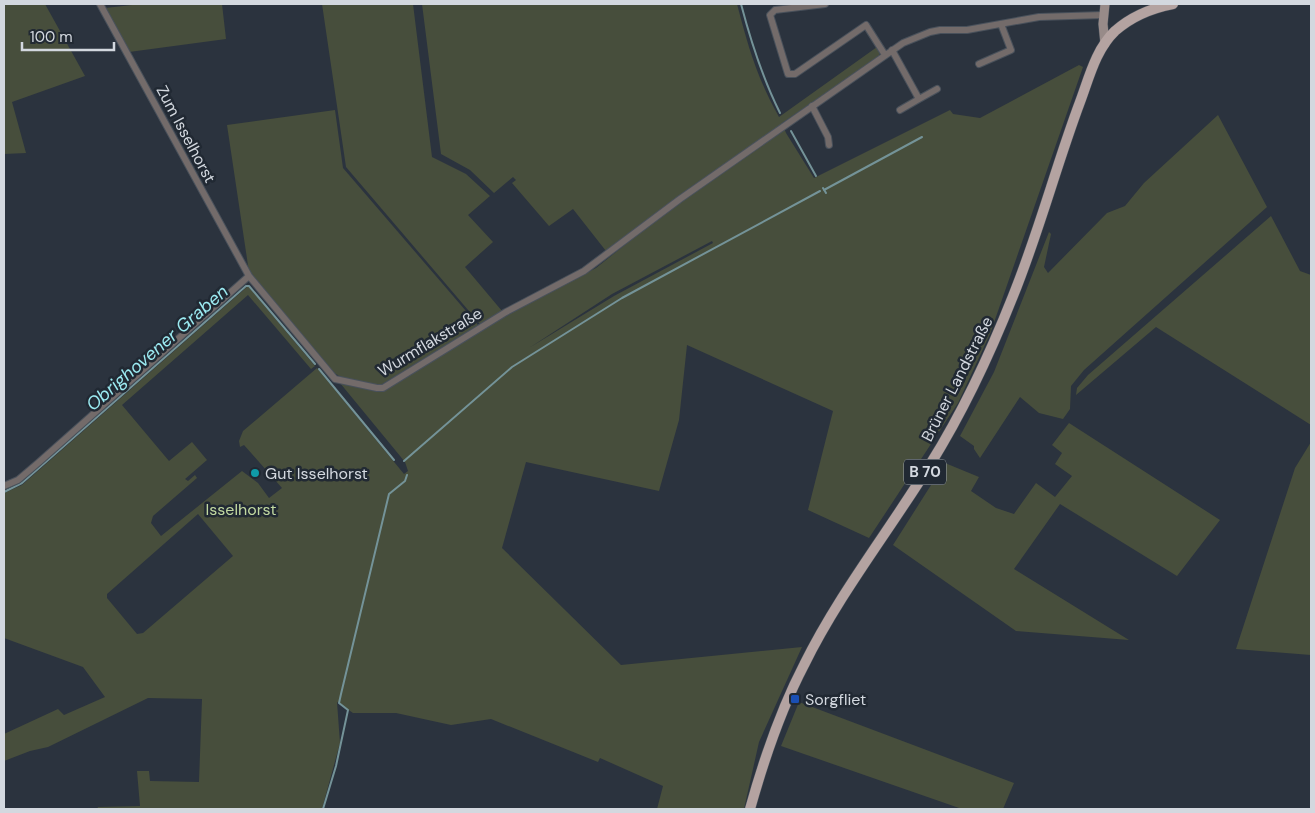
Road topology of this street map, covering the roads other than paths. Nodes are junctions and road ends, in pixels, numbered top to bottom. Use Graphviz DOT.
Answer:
graph roads {
  1 [pos="100,4"];
  2 [pos="824,4"];
  3 [pos="1105,4"];
  4 [pos="1174,4"];
  5 [pos="1152,5"];
  6 [pos="1103,14"];
  7 [pos="1001,24"];
  8 [pos="1115,31"];
  9 [pos="1105,44"];
  10 [pos="892,50"];
  11 [pos="885,54"];
  12 [pos="979,64"];
  13 [pos="937,89"];
  14 [pos="919,99"];
  15 [pos="812,106"];
  16 [pos="900,110"];
  17 [pos="829,145"];
  18 [pos="249,276"];
  19 [pos="4,486"];
  20 [pos="750,809"];
  1 -- 18 [label="street, Zum Isselhorst"];
  2 -- 11 [label="street"];
  3 -- 6 [label="street"];
  4 -- 5 [label="main road, Brüner Landstraße / B 70"];
  5 -- 8 [label="main road, Brüner Landstraße / B 70"];
  6 -- 7 [label="street, Wurmflakstraße"];
  6 -- 8 [label="street"];
  6 -- 9 [label="street"];
  7 -- 10 [label="street, Wurmflakstraße"];
  7 -- 12 [label="street"];
  8 -- 9 [label="main road, Brüner Landstraße / B 70"];
  9 -- 20 [label="main road, Brüner Landstraße / B 70"];
  10 -- 11 [label="street, Wurmflakstraße"];
  10 -- 14 [label="street"];
  11 -- 15 [label="street, Wurmflakstraße"];
  13 -- 14 [label="street"];
  14 -- 16 [label="street"];
  15 -- 17 [label="street"];
  15 -- 18 [label="street, Wurmflakstraße"];
  18 -- 19 [label="street"];
}
